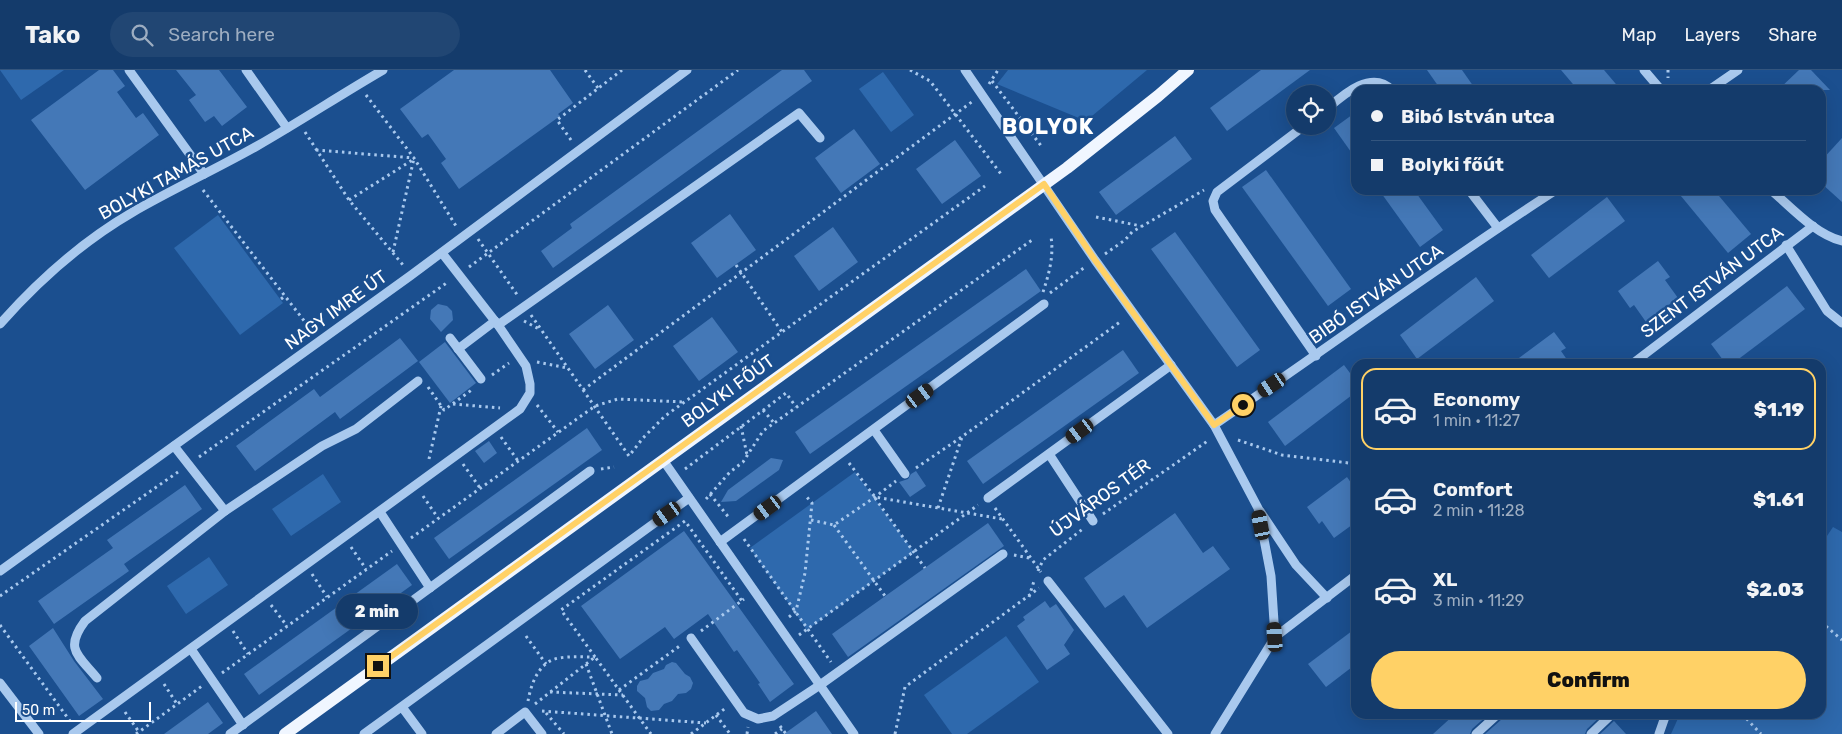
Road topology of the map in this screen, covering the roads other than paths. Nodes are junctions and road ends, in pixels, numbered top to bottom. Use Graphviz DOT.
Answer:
graph roads {
  1 [pos="129,70"];
  2 [pos="246,70"];
  3 [pos="383,70"];
  4 [pos="686,70"];
  5 [pos="964,70"];
  6 [pos="1188,70"];
  7 [pos="1644,70"];
  8 [pos="1738,70"];
  9 [pos="1357,85"];
  10 [pos="1388,85"];
  11 [pos="1657,85"];
  12 [pos="1716,85"];
  13 [pos="1351,90"];
  14 [pos="1336,102"];
  15 [pos="287,128"];
  16 [pos="1292,135"];
  17 [pos="820,138"];
  18 [pos="204,174"];
  19 [pos="1044,184"];
  20 [pos="1473,195"];
  21 [pos="1548,195"];
  22 [pos="1777,195"];
  23 [pos="1812,226"];
  24 [pos="1498,228"];
  25 [pos="1842,241"];
  26 [pos="1786,245"];
  27 [pos="442,253"];
  28 [pos="1044,304"];
  29 [pos="496,323"];
  30 [pos="1842,323"];
  31 [pos="0,324"];
  32 [pos="450,338"];
  33 [pos="458,349"];
  34 [pos="1316,356"];
  35 [pos="1638,359"];
  36 [pos="1171,365"];
  37 [pos="485,378"];
  38 [pos="418,381"];
  39 [pos="1214,425"];
  40 [pos="874,430"];
  41 [pos="174,446"];
  42 [pos="1049,454"];
  43 [pos="663,460"];
  44 [pos="590,471"];
  45 [pos="905,474"];
  46 [pos="689,498"];
  47 [pos="988,498"];
  48 [pos="1258,508"];
  49 [pos="225,511"];
  50 [pos="380,512"];
  51 [pos="1093,520"];
  52 [pos="720,542"];
  53 [pos="1003,554"];
  54 [pos="0,571"];
  55 [pos="1351,579"];
  56 [pos="1048,581"];
  57 [pos="430,588"];
  58 [pos="1327,598"];
  59 [pos="1275,637"];
  60 [pos="691,638"];
  61 [pos="190,649"];
  62 [pos="97,678"];
  63 [pos="0,683"];
  64 [pos="820,685"];
  65 [pos="402,707"];
  66 [pos="1492,719"];
  67 [pos="1607,719"];
  68 [pos="1664,719"];
  69 [pos="243,724"];
  70 [pos="75,732"];
  71 [pos="39,734"];
  72 [pos="230,734"];
  73 [pos="285,734"];
  74 [pos="364,734"];
  75 [pos="422,734"];
  76 [pos="496,734"];
  77 [pos="542,734"];
  78 [pos="854,734"];
  79 [pos="1168,734"];
  80 [pos="1215,734"];
  81 [pos="1476,734"];
  82 [pos="1591,734"];
  83 [pos="1658,734"];
  1 -- 18 [label="street"];
  2 -- 15 [label="street"];
  3 -- 15 [label="street, BOLYKI TAMÁS UTCA"];
  4 -- 27 [label="street, NAGY IMRE ÚT"];
  5 -- 19 [label="street"];
  6 -- 19 [label="main road, BOLYKI FŐÚT"];
  7 -- 11 [label="street"];
  8 -- 12 [label="street"];
  9 -- 10 [label="street"];
  13 -- 14 [label="street"];
  15 -- 18 [label="street, BOLYKI TAMÁS UTCA"];
  16 -- 34 [label="street"];
  17 -- 29 [label="street"];
  18 -- 31 [label="street, BOLYKI TAMÁS UTCA"];
  19 -- 36 [label="street"];
  19 -- 43 [label="main road, BOLYKI FŐÚT"];
  20 -- 24 [label="street"];
  21 -- 24 [label="street, BIBÓ ISTVÁN UTCA"];
  22 -- 23 [label="street"];
  23 -- 25 [label="street"];
  23 -- 26 [label="street, SZENT ISTVÁN UTCA"];
  24 -- 34 [label="street, BIBÓ ISTVÁN UTCA"];
  26 -- 30 [label="street"];
  26 -- 35 [label="street, SZENT ISTVÁN UTCA"];
  27 -- 29 [label="street"];
  27 -- 41 [label="street, NAGY IMRE ÚT"];
  28 -- 40 [label="street"];
  29 -- 33 [label="street"];
  29 -- 50 [label="street"];
  32 -- 33 [label="street"];
  33 -- 37 [label="street"];
  34 -- 39 [label="street, BIBÓ ISTVÁN UTCA"];
  36 -- 39 [label="street"];
  36 -- 42 [label="street"];
  38 -- 49 [label="street"];
  39 -- 48 [label="street"];
  40 -- 45 [label="street"];
  40 -- 52 [label="street"];
  41 -- 49 [label="street"];
  41 -- 54 [label="street, NAGY IMRE ÚT"];
  42 -- 47 [label="street"];
  42 -- 51 [label="street"];
  43 -- 46 [label="street"];
  43 -- 73 [label="main road, BOLYKI FŐÚT"];
  44 -- 57 [label="street"];
  46 -- 52 [label="street"];
  46 -- 65 [label="street"];
  48 -- 58 [label="street"];
  48 -- 59 [label="street"];
  49 -- 62 [label="street"];
  50 -- 57 [label="street"];
  50 -- 61 [label="street"];
  52 -- 64 [label="street"];
  53 -- 64 [label="street"];
  55 -- 58 [label="street"];
  56 -- 79 [label="street"];
  57 -- 69 [label="street"];
  58 -- 59 [label="street"];
  59 -- 80 [label="street"];
  60 -- 64 [label="street"];
  61 -- 69 [label="street"];
  61 -- 70 [label="street"];
  63 -- 71 [label="street"];
  64 -- 78 [label="street"];
  65 -- 74 [label="street"];
  65 -- 75 [label="street"];
  66 -- 81 [label="street"];
  67 -- 82 [label="street"];
  68 -- 83 [label="street"];
  69 -- 72 [label="street"];
  76 -- 77 [label="street"];
}
